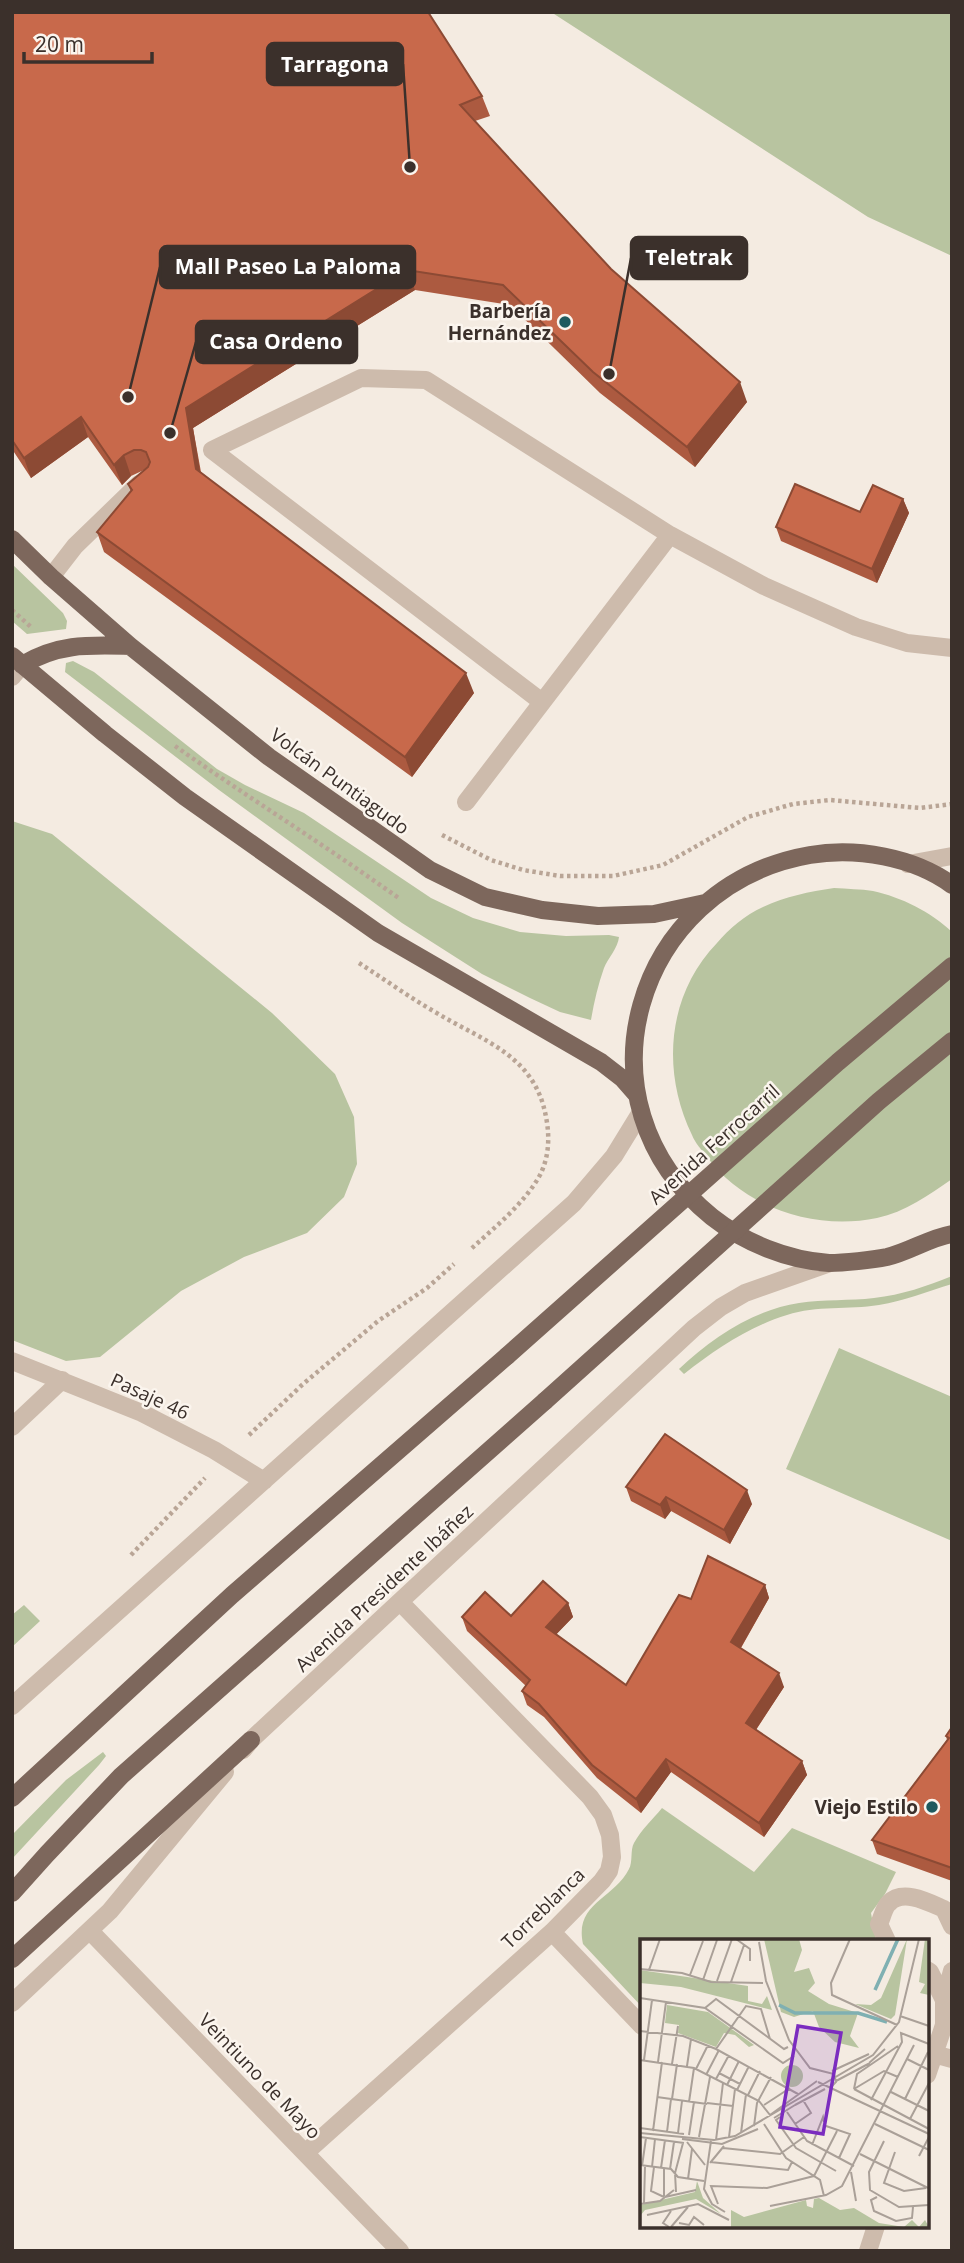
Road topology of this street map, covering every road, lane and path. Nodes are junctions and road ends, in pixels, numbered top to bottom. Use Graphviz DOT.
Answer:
graph roads {
  1 [pos="146,481"];
  2 [pos="670,535"];
  3 [pos="12,539"];
  4 [pos="51,577"];
  5 [pos="12,610"];
  6 [pos="130,646"];
  7 [pos="952,648"];
  8 [pos="54,650"];
  9 [pos="16,666"];
  10 [pos="542,702"];
  11 [pos="171,743"];
  12 [pos="466,802"];
  13 [pos="952,804"];
  14 [pos="442,835"];
  15 [pos="952,856"];
  16 [pos="908,864"];
  17 [pos="952,886"];
  18 [pos="400,899"];
  19 [pos="705,903"];
  20 [pos="359,963"];
  21 [pos="952,966"];
  22 [pos="952,1041"];
  23 [pos="639,1104"];
  24 [pos="948,1233"];
  25 [pos="470,1251"];
  26 [pos="460,1259"];
  27 [pos="830,1263"];
  28 [pos="12,1361"];
  29 [pos="62,1380"];
  30 [pos="12,1427"];
  31 [pos="226,1457"];
  32 [pos="264,1481"];
  33 [pos="128,1558"];
  34 [pos="400,1602"];
  35 [pos="12,1706"];
  36 [pos="251,1740"];
  37 [pos="12,1798"];
  38 [pos="12,1893"];
  39 [pos="952,1926"];
  40 [pos="90,1931"];
  41 [pos="552,1932"];
  42 [pos="886,1939"];
  43 [pos="12,1959"];
  44 [pos="952,1971"];
  45 [pos="929,1974"];
  46 [pos="944,2000"];
  47 [pos="12,2003"];
  48 [pos="640,2024"];
  49 [pos="943,2057"];
  50 [pos="929,2073"];
  51 [pos="305,2153"];
  52 [pos="875,2228"];
  53 [pos="400,2251"];
  54 [pos="868,2251"];
  1 -- 4 [label="street"];
  2 -- 7 [label="street"];
  2 -- 10 [label="street"];
  2 -- 10 [label="street"];
  3 -- 4 [label="main road, Volcán Puntiagudo"];
  4 -- 6 [label="main road, Volcán Puntiagudo"];
  5 -- 8 [label="path"];
  6 -- 8 [label="main road"];
  6 -- 19 [label="main road, Volcán Puntiagudo"];
  8 -- 9 [label="main road"];
  9 -- 23 [label="main road"];
  10 -- 12 [label="street"];
  11 -- 18 [label="path"];
  13 -- 14 [label="path"];
  15 -- 16 [label="street"];
  16 -- 17 [label="main road, Avenida Presidente Ibáñez"];
  16 -- 19 [label="main road, Avenida Presidente Ibáñez"];
  19 -- 23 [label="main road, Avenida Presidente Ibáñez"];
  20 -- 25 [label="path"];
  21 -- 37 [label="main road, Avenida Ferrocarril, bridge"];
  22 -- 38 [label="main road, Avenida Presidente Ibáñez, bridge"];
  23 -- 27 [label="main road, Avenida Presidente Ibáñez"];
  23 -- 32 [label="street"];
  24 -- 27 [label="main road, Avenida Presidente Ibáñez"];
  26 -- 31 [label="path"];
  27 -- 34 [label="street, Avenida Presidente Ibáñez"];
  28 -- 29 [label="street, Pasaje 46"];
  29 -- 30 [label="street"];
  29 -- 31 [label="street, Pasaje 46"];
  31 -- 32 [label="street, Pasaje 46"];
  31 -- 33 [label="path"];
  32 -- 35 [label="street"];
  34 -- 36 [label="street, Avenida Presidente Ibáñez"];
  34 -- 41 [label="street, Torreblanca"];
  36 -- 40 [label="street, Avenida Presidente Ibáñez"];
  36 -- 43 [label="main road"];
  39 -- 42 [label="street"];
  40 -- 47 [label="street, Avenida Presidente Ibáñez"];
  40 -- 51 [label="street, Veintiuno de Mayo"];
  41 -- 48 [label="street"];
  41 -- 51 [label="street, Torreblanca"];
  44 -- 46 [label="street"];
  45 -- 46 [label="street"];
  46 -- 49 [label="street"];
  49 -- 50 [label="street"];
  51 -- 53 [label="street, Veintiuno de Mayo"];
  52 -- 54 [label="street"];
}
